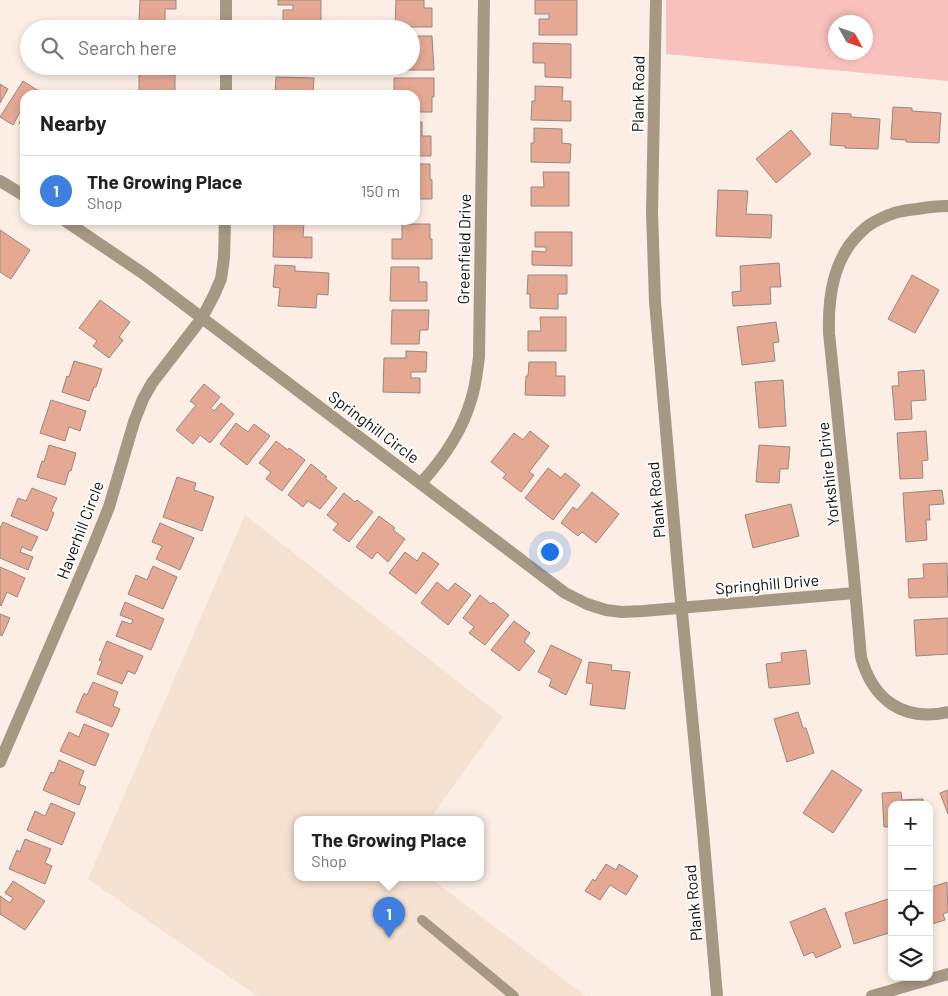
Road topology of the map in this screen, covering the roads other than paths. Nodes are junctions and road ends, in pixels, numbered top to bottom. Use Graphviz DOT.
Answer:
graph roads {
  1 [pos="226,0"];
  2 [pos="484,0"];
  3 [pos="656,0"];
  4 [pos="226,20"];
  5 [pos="226,75"];
  6 [pos="226,90"];
  7 [pos="0,182"];
  8 [pos="20,193"];
  9 [pos="948,206"];
  10 [pos="71,225"];
  11 [pos="225,225"];
  12 [pos="202,318"];
  13 [pos="421,484"];
  14 [pos="855,593"];
  15 [pos="682,608"];
  16 [pos="948,712"];
  17 [pos="0,762"];
  18 [pos="422,920"];
  19 [pos="948,974"];
  20 [pos="901,992"];
  21 [pos="514,996"];
  22 [pos="717,996"];
  23 [pos="872,996"];
  1 -- 4 [label="street"];
  2 -- 13 [label="street, Greenfield Drive"];
  3 -- 15 [label="street, Plank Road"];
  5 -- 6 [label="street"];
  7 -- 8 [label="street"];
  9 -- 14 [label="street, Yorkshire Drive"];
  10 -- 12 [label="street, Springhill Circle"];
  11 -- 12 [label="street, Haverhill Circle"];
  12 -- 13 [label="street, Springhill Circle"];
  12 -- 17 [label="street, Haverhill Circle"];
  13 -- 15 [label="street, Springhill Circle"];
  14 -- 15 [label="street, Springhill Drive"];
  14 -- 16 [label="street, Yorkshire Drive"];
  15 -- 22 [label="street, Plank Road"];
  18 -- 21 [label="lane"];
  19 -- 20 [label="street"];
  20 -- 23 [label="street"];
}
